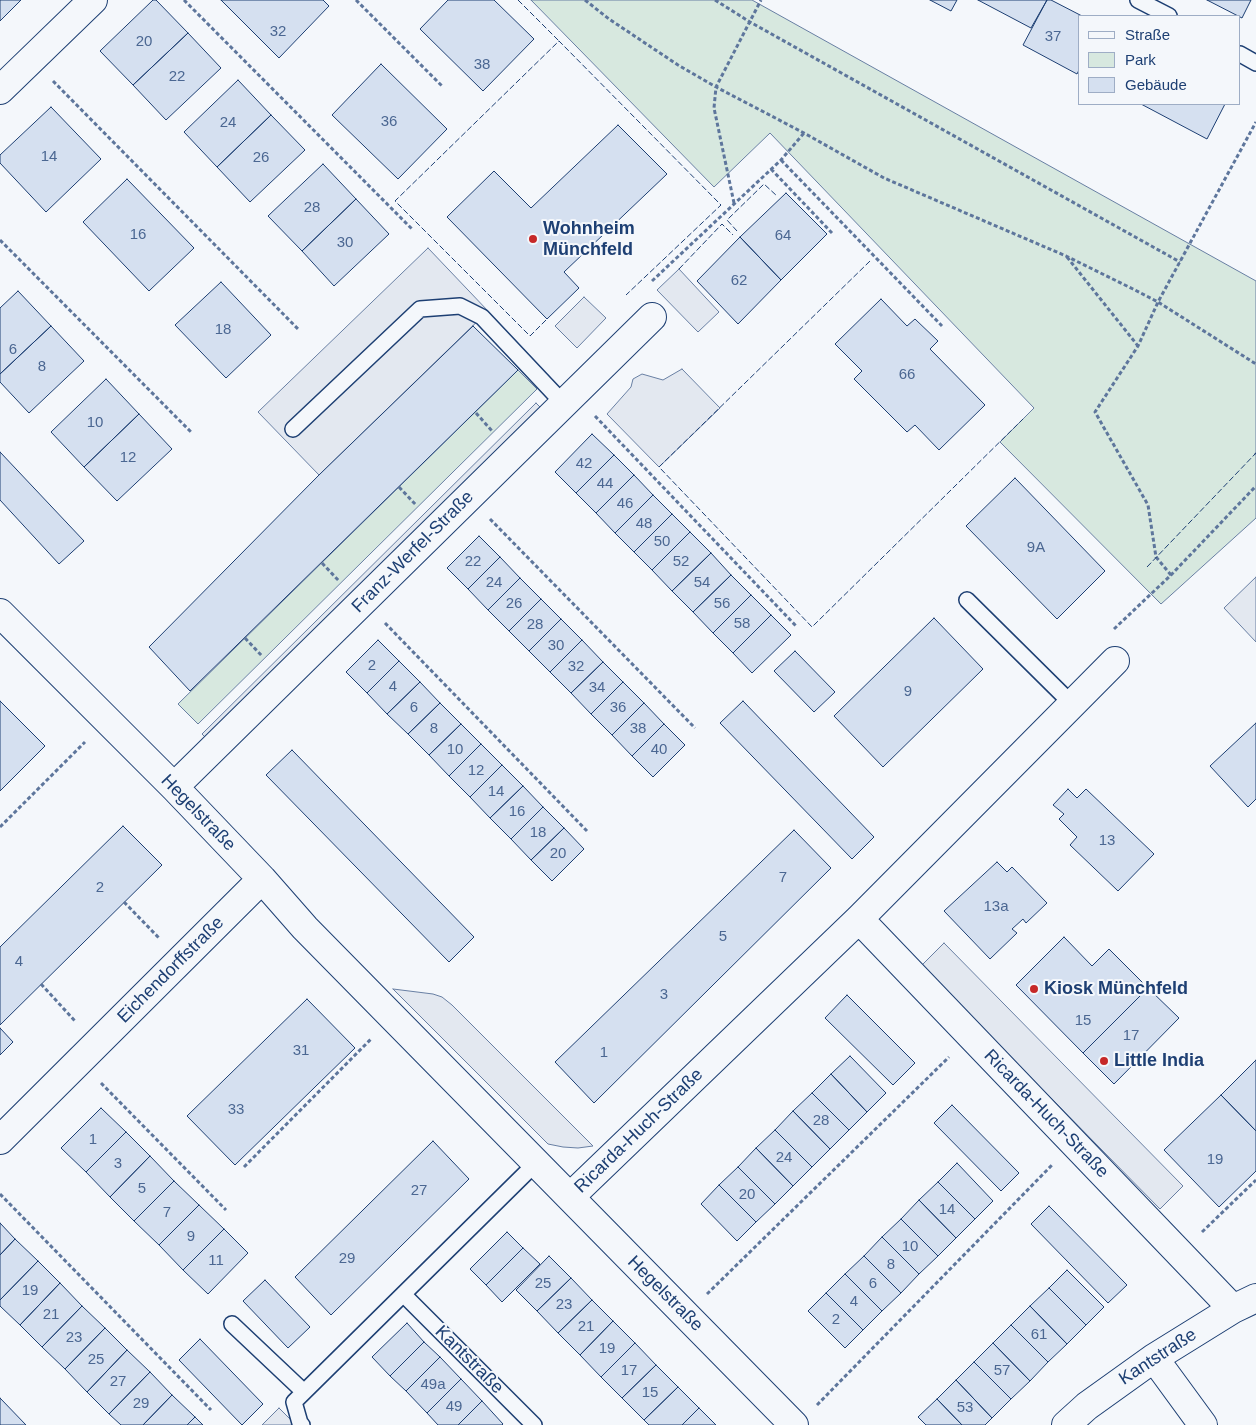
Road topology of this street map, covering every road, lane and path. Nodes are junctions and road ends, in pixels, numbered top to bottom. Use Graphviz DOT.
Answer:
graph roads {
  1 [pos="93,0"];
  2 [pos="184,0"];
  3 [pos="356,0"];
  4 [pos="585,0"];
  5 [pos="715,0"];
  6 [pos="761,0"];
  7 [pos="1138,0"];
  8 [pos="1167,15"];
  9 [pos="750,22"];
  10 [pos="32,59"];
  11 [pos="442,86"];
  12 [pos="716,87"];
  13 [pos="0,90"];
  14 [pos="1256,122"];
  15 [pos="804,133"];
  16 [pos="781,160"];
  17 [pos="771,169"];
  18 [pos="734,203"];
  19 [pos="412,229"];
  20 [pos="832,233"];
  21 [pos="0,240"];
  22 [pos="1066,256"];
  23 [pos="1180,262"];
  24 [pos="652,281"];
  25 [pos="1158,302"];
  26 [pos="652,317"];
  27 [pos="942,326"];
  28 [pos="298,329"];
  29 [pos="1138,346"];
  30 [pos="1256,364"];
  31 [pos="569,399"];
  32 [pos="293,429"];
  33 [pos="192,433"];
  34 [pos="1256,486"];
  35 [pos="469,497"];
  36 [pos="1171,575"];
  37 [pos="967,600"];
  38 [pos="363,601"];
  39 [pos="0,613"];
  40 [pos="797,627"];
  41 [pos="1115,661"];
  42 [pos="1072,704"];
  43 [pos="107,721"];
  44 [pos="695,728"];
  45 [pos="174,787"];
  46 [pos="0,827"];
  47 [pos="587,831"];
  48 [pos="262,879"];
  49 [pos="124,902"];
  50 [pos="859,919"];
  51 [pos="180,960"];
  52 [pos="42,984"];
  53 [pos="392,1017"];
  54 [pos="970,1035"];
  55 [pos="88,1053"];
  56 [pos="0,1140"];
  57 [pos="1074,1144"];
  58 [pos="536,1163"];
  59 [pos="244,1166"];
  60 [pos="1256,1180"];
  61 [pos="0,1194"];
  62 [pos="570,1197"];
  63 [pos="226,1210"];
  64 [pos="1180,1254"];
  65 [pos="404,1295"];
  66 [pos="1244,1303"];
  67 [pos="686,1315"];
  68 [pos="232,1324"];
  69 [pos="1154,1358"];
  70 [pos="304,1392"];
  71 [pos="211,1410"];
  72 [pos="802,1418"];
  73 [pos="301,1424"];
  74 [pos="534,1425"];
  75 [pos="1066,1425"];
  76 [pos="1203,1425"];
  1 -- 10 [label="street"];
  2 -- 19 [label="path"];
  3 -- 11 [label="path"];
  4 -- 12 [label="path"];
  5 -- 9 [label="path"];
  6 -- 9 [label="path"];
  7 -- 8 [label="lane"];
  9 -- 12 [label="path"];
  9 -- 23 [label="path"];
  10 -- 13 [label="street"];
  10 -- 28 [label="path"];
  12 -- 15 [label="path"];
  12 -- 18 [label="path"];
  14 -- 23 [label="path"];
  15 -- 16 [label="path"];
  15 -- 22 [label="path"];
  16 -- 17 [label="path"];
  16 -- 27 [label="path"];
  17 -- 18 [label="path"];
  17 -- 20 [label="path"];
  18 -- 24 [label="path"];
  21 -- 33 [label="path"];
  22 -- 25 [label="path"];
  22 -- 29 [label="path"];
  23 -- 25 [label="path"];
  25 -- 29 [label="path"];
  25 -- 30 [label="path"];
  26 -- 31 [label="street, Franz-Werfel-Straße"];
  29 -- 36 [label="path"];
  31 -- 32 [label="lane"];
  31 -- 35 [label="street, Franz-Werfel-Straße"];
  31 -- 40 [label="path"];
  34 -- 36 [label="path"];
  35 -- 38 [label="street, Franz-Werfel-Straße"];
  35 -- 44 [label="path"];
  36 -- 41 [label="path"];
  37 -- 42 [label="lane"];
  38 -- 45 [label="street, Franz-Werfel-Straße"];
  38 -- 47 [label="path"];
  39 -- 43 [label="street, Hegelstraße"];
  41 -- 42 [label="street, Ricarda-Huch-Straße"];
  42 -- 50 [label="street, Ricarda-Huch-Straße"];
  43 -- 45 [label="street, Hegelstraße"];
  43 -- 46 [label="path"];
  45 -- 48 [label="street, Hegelstraße"];
  48 -- 51 [label="street, Eichendorffstraße"];
  48 -- 53 [label="street, Hegelstraße"];
  49 -- 51 [label="path"];
  50 -- 54 [label="street, Ricarda-Huch-Straße"];
  50 -- 62 [label="street, Ricarda-Huch-Straße"];
  51 -- 55 [label="street, Eichendorffstraße"];
  52 -- 55 [label="path"];
  53 -- 58 [label="street, Hegelstraße"];
  53 -- 59 [label="path"];
  54 -- 57 [label="street, Ricarda-Huch-Straße"];
  54 -- 67 [label="path"];
  55 -- 56 [label="street, Eichendorffstraße"];
  55 -- 63 [label="path"];
  57 -- 64 [label="street, Ricarda-Huch-Straße"];
  57 -- 72 [label="path"];
  58 -- 62 [label="street, Hegelstraße"];
  58 -- 65 [label="lane"];
  60 -- 64 [label="path"];
  61 -- 71 [label="path"];
  62 -- 67 [label="street, Hegelstraße"];
  64 -- 66 [label="street, Ricarda-Huch-Straße"];
  65 -- 70 [label="lane"];
  65 -- 74 [label="lane, Kantstraße"];
  66 -- 69 [label="street, Kantstraße"];
  67 -- 72 [label="street, Hegelstraße"];
  68 -- 70 [label="lane"];
  69 -- 75 [label="street, Kantstraße"];
  69 -- 76 [label="street"];
  70 -- 73 [label="lane"];
}
